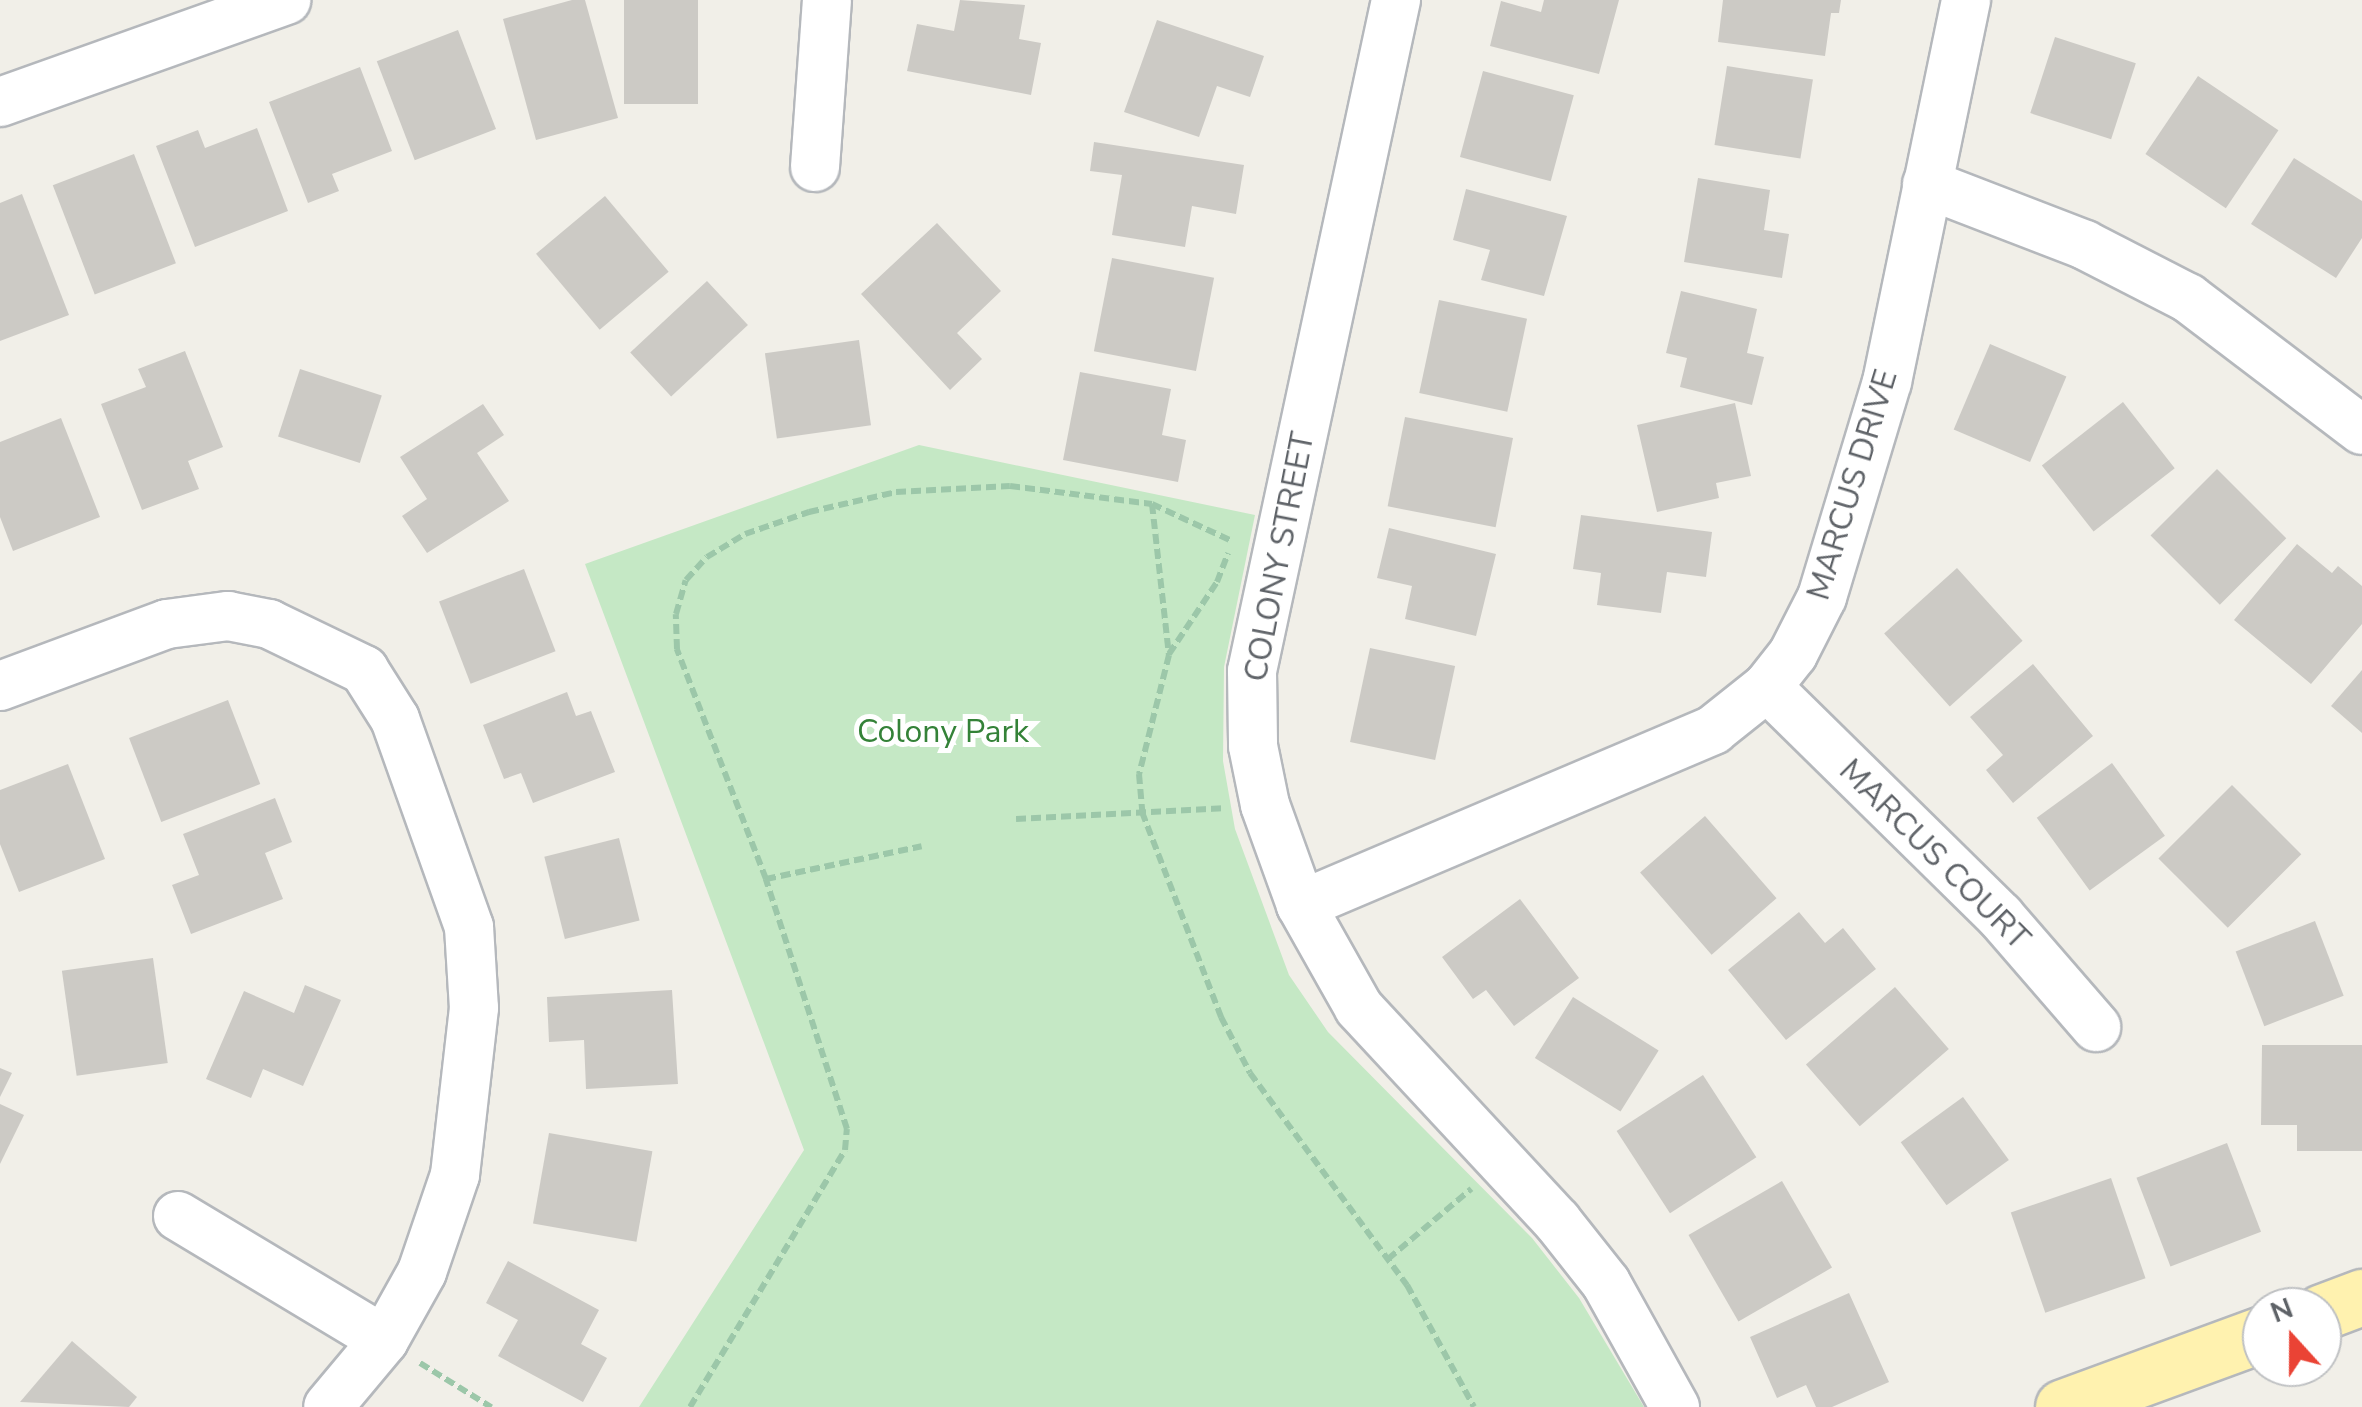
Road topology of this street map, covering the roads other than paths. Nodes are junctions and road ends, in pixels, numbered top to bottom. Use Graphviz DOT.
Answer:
graph roads {
  1 [pos="286,0"];
  2 [pos="827,0"];
  3 [pos="1396,0"];
  4 [pos="1966,0"];
  5 [pos="0,102"];
  6 [pos="814,167"];
  7 [pos="1927,184"];
  8 [pos="2362,430"];
  9 [pos="0,686"];
  10 [pos="1767,687"];
  11 [pos="1301,905"];
  12 [pos="2096,1027"];
  13 [pos="178,1216"];
  14 [pos="384,1340"];
  15 [pos="2242,1341"];
  16 [pos="328,1407"];
  17 [pos="1675,1407"];
  18 [pos="2062,1407"];
  1 -- 5 [label="street"];
  2 -- 6 [label="street"];
  3 -- 11 [label="street, COLONY STREET"];
  4 -- 7 [label="street, MARCUS DRIVE"];
  7 -- 8 [label="street"];
  7 -- 10 [label="street, MARCUS DRIVE"];
  9 -- 14 [label="street"];
  10 -- 11 [label="street, MARCUS DRIVE"];
  10 -- 12 [label="street, MARCUS COURT"];
  11 -- 17 [label="street, COLONY STREET"];
  13 -- 14 [label="street"];
  14 -- 16 [label="street"];
  15 -- 18 [label="main road"];
}
